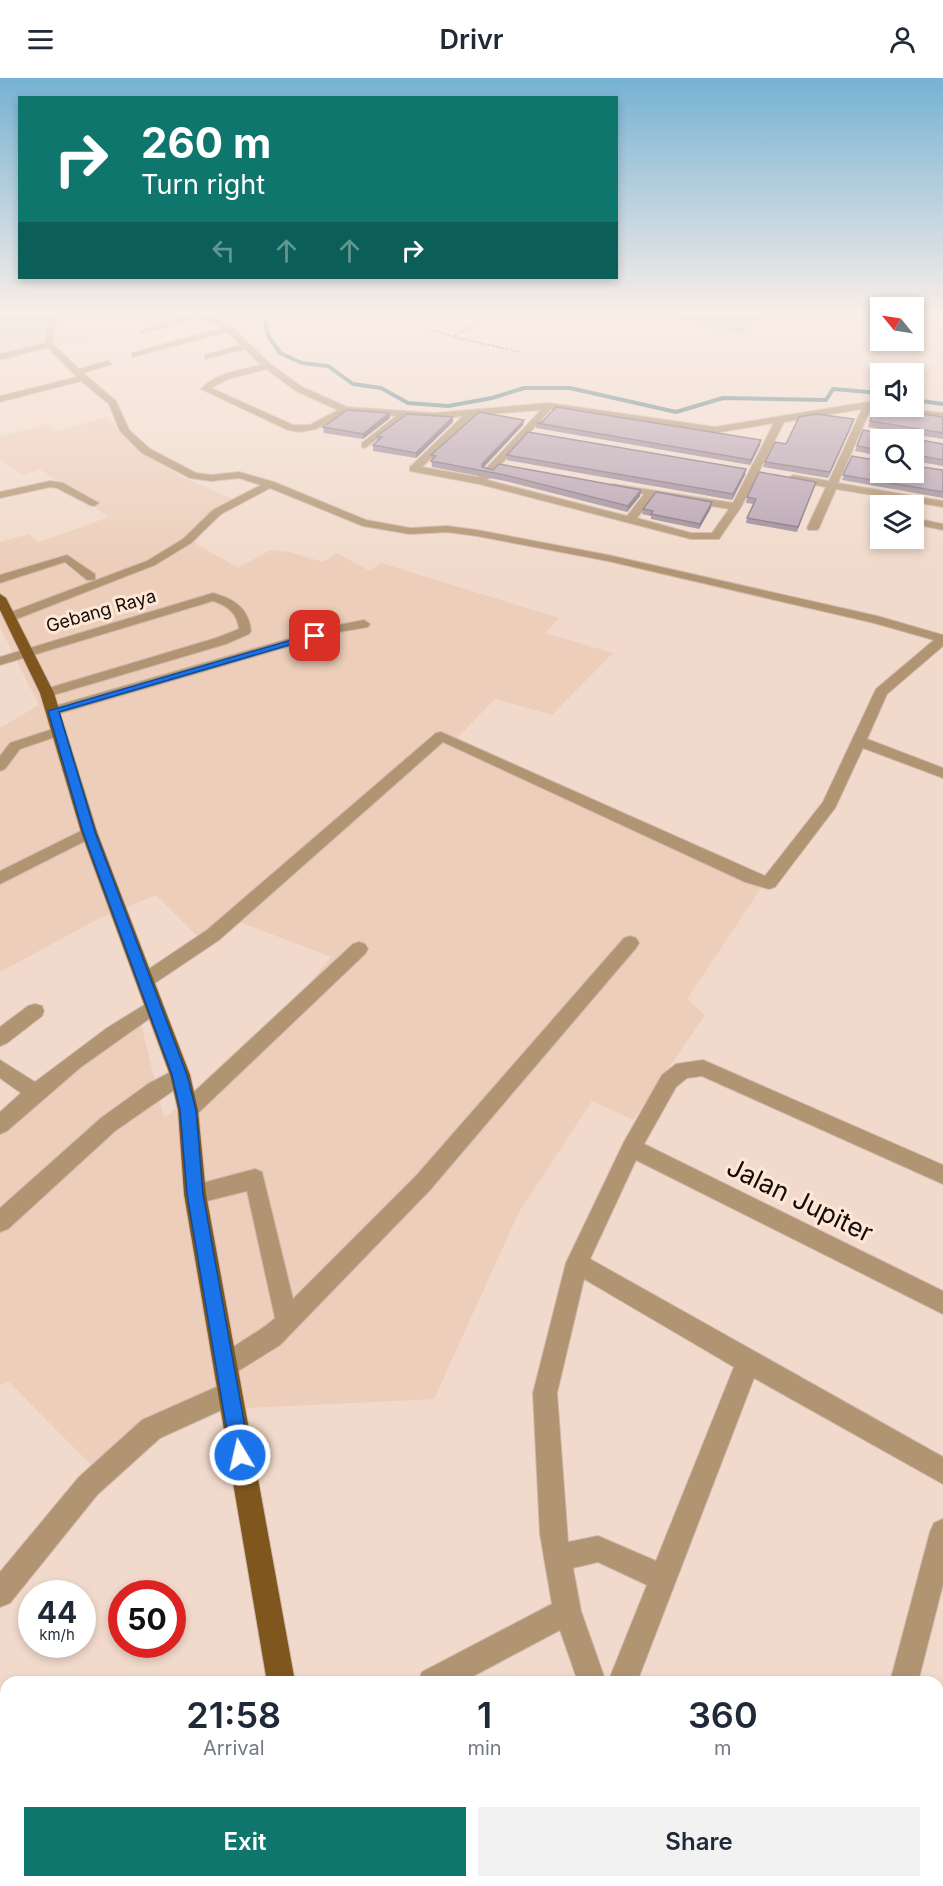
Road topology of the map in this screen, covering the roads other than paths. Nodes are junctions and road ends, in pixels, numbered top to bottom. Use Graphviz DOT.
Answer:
graph roads {
  1 [pos="106,397"];
  2 [pos="223,397"];
  3 [pos="319,397"];
  4 [pos="868,405"];
  5 [pos="549,406"];
  6 [pos="345,410"];
  7 [pos="471,414"];
  8 [pos="403,415"];
  9 [pos="943,416"];
  10 [pos="781,418"];
  11 [pos="715,430"];
  12 [pos="525,432"];
  13 [pos="536,434"];
  14 [pos="749,435"];
  15 [pos="365,445"];
  16 [pos="846,455"];
  17 [pos="858,457"];
  18 [pos="760,472"];
  19 [pos="480,481"];
  20 [pos="270,484"];
  21 [pos="607,484"];
  22 [pos="832,485"];
  23 [pos="651,492"];
  24 [pos="0,495"];
  25 [pos="880,495"];
  26 [pos="94,503"];
  27 [pos="924,503"];
  28 [pos="943,504"];
  29 [pos="736,507"];
  30 [pos="629,521"];
  31 [pos="924,523"];
  32 [pos="943,527"];
  33 [pos="813,528"];
  34 [pos="75,565"];
  35 [pos="91,577"];
  36 [pos="0,579"];
  37 [pos="0,591"];
  38 [pos="0,598"];
  39 [pos="10,617"];
  40 [pos="364,624"];
  41 [pos="28,651"];
  42 [pos="0,661"];
  43 [pos="50,702"];
  44 [pos="59,731"];
  45 [pos="860,742"];
  46 [pos="0,766"];
  47 [pos="943,773"];
  48 [pos="89,832"];
  49 [pos="0,878"];
  50 [pos="630,944"];
  51 [pos="359,949"];
  52 [pos="146,980"];
  53 [pos="154,1006"];
  54 [pos="35,1011"];
  55 [pos="0,1038"];
  56 [pos="0,1068"];
  57 [pos="180,1075"];
  58 [pos="35,1092"];
  59 [pos="188,1110"];
  60 [pos="0,1125"];
  61 [pos="631,1148"];
  62 [pos="943,1175"];
  63 [pos="195,1194"];
  64 [pos="0,1222"];
  65 [pos="577,1263"];
  66 [pos="943,1303"];
  67 [pos="287,1322"];
  68 [pos="748,1362"];
  69 [pos="226,1366"];
  70 [pos="230,1393"];
  71 [pos="943,1471"];
  72 [pos="943,1532"];
  73 [pos="557,1558"];
  74 [pos="661,1578"];
  75 [pos="1,1588"];
  76 [pos="567,1611"];
  77 [pos="279,1676"];
  78 [pos="443,1676"];
  79 [pos="590,1676"];
  80 [pos="624,1676"];
  81 [pos="906,1676"];
  1 -- 20 [label="street"];
  2 -- 6 [label="street"];
  3 -- 6 [label="street"];
  4 -- 9 [label="street"];
  4 -- 10 [label="street"];
  4 -- 16 [label="street"];
  5 -- 7 [label="street"];
  5 -- 11 [label="street"];
  5 -- 12 [label="street"];
  6 -- 8 [label="street"];
  7 -- 8 [label="street"];
  7 -- 19 [label="street"];
  8 -- 15 [label="street"];
  10 -- 11 [label="street"];
  10 -- 18 [label="street"];
  11 -- 14 [label="street"];
  12 -- 13 [label="street"];
  12 -- 19 [label="street"];
  16 -- 17 [label="street"];
  16 -- 22 [label="street"];
  18 -- 22 [label="street"];
  18 -- 29 [label="street"];
  19 -- 30 [label="street"];
  20 -- 39 [label="street"];
  20 -- 45 [label="street"];
  21 -- 23 [label="street"];
  22 -- 25 [label="street"];
  22 -- 33 [label="street"];
  23 -- 29 [label="street"];
  23 -- 30 [label="street"];
  24 -- 26 [label="street"];
  27 -- 28 [label="street"];
  29 -- 30 [label="street"];
  31 -- 32 [label="street"];
  34 -- 35 [label="street"];
  34 -- 36 [label="street"];
  34 -- 37 [label="street"];
  38 -- 39 [label="main road"];
  39 -- 41 [label="main road"];
  40 -- 43 [label="street"];
  41 -- 42 [label="street, Gebang Raya"];
  41 -- 43 [label="main road"];
  41 -- 43 [label="street, Gebang Raya"];
  43 -- 44 [label="main road"];
  44 -- 46 [label="street"];
  44 -- 48 [label="main road"];
  45 -- 47 [label="street"];
  45 -- 52 [label="street"];
  48 -- 49 [label="street"];
  48 -- 52 [label="main road"];
  50 -- 67 [label="street"];
  51 -- 59 [label="street"];
  52 -- 53 [label="main road"];
  53 -- 57 [label="main road"];
  53 -- 58 [label="street"];
  54 -- 55 [label="street"];
  56 -- 58 [label="street"];
  57 -- 59 [label="main road"];
  57 -- 64 [label="street"];
  58 -- 60 [label="street"];
  59 -- 63 [label="main road"];
  61 -- 62 [label="street"];
  61 -- 65 [label="street"];
  61 -- 66 [label="street, Jalan Jupiter"];
  63 -- 67 [label="street"];
  63 -- 69 [label="main road"];
  65 -- 68 [label="street"];
  65 -- 73 [label="street"];
  67 -- 69 [label="street"];
  68 -- 71 [label="street"];
  68 -- 74 [label="street"];
  69 -- 70 [label="main road"];
  70 -- 75 [label="street"];
  70 -- 77 [label="main road"];
  72 -- 81 [label="street"];
  73 -- 74 [label="street"];
  73 -- 76 [label="street"];
  74 -- 80 [label="street"];
  76 -- 78 [label="street"];
  76 -- 79 [label="street"];
}
